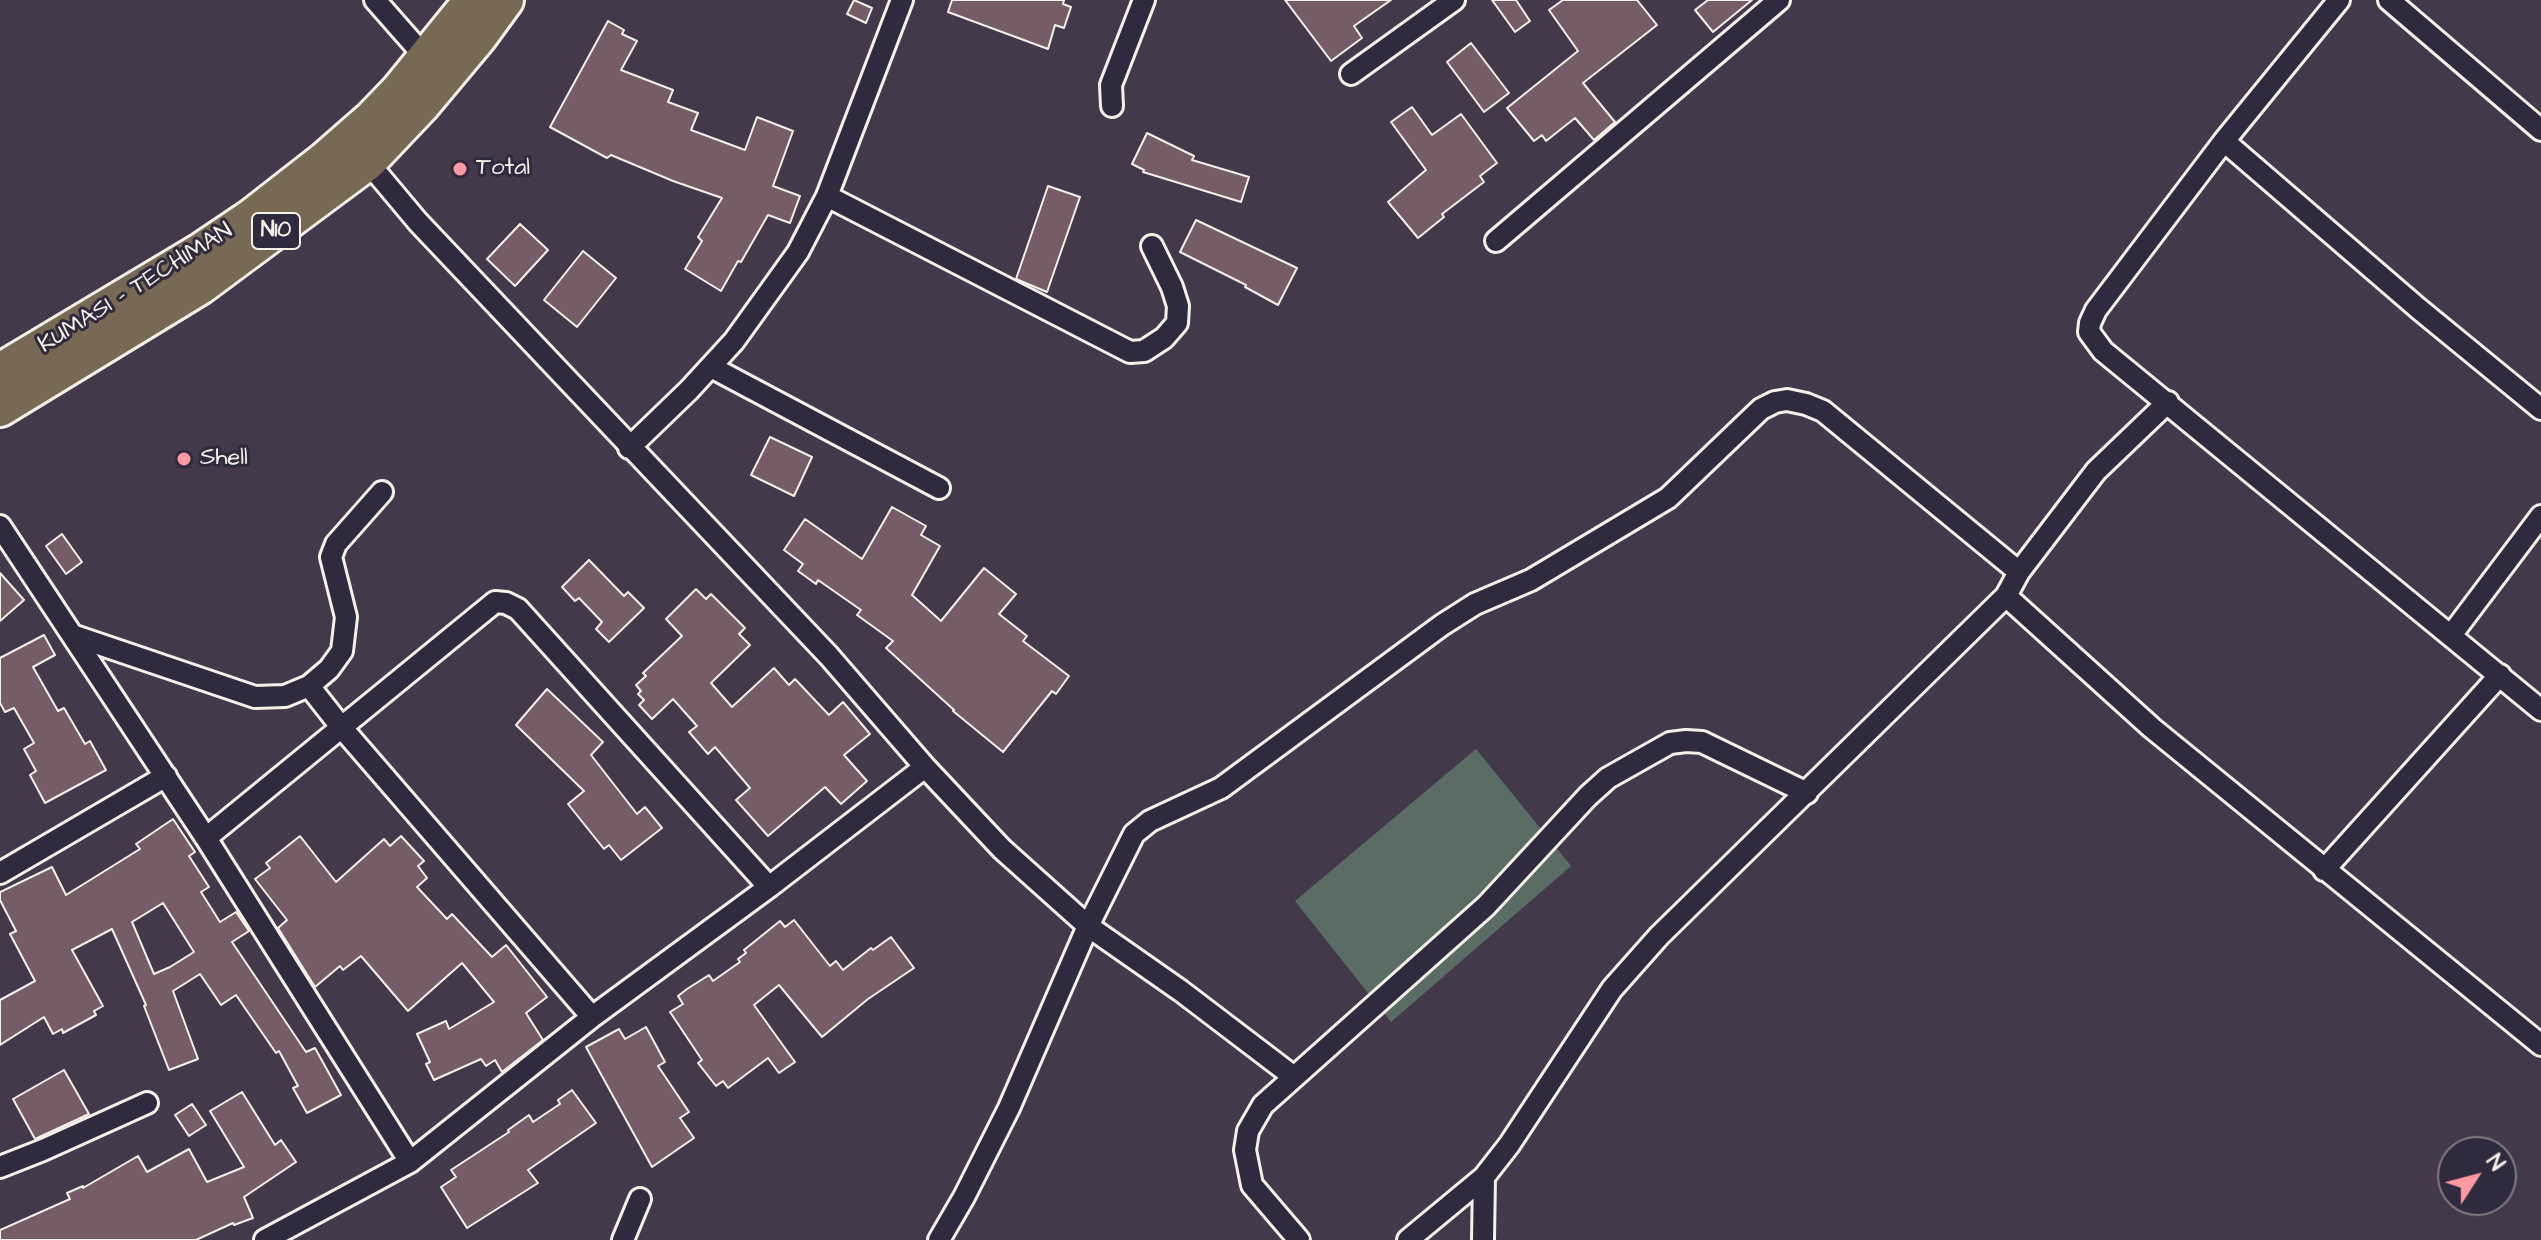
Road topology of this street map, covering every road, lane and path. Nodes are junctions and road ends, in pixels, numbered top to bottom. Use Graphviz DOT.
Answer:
graph roads {
  1 [pos="375,0"];
  2 [pos="473,0"];
  3 [pos="505,0"];
  4 [pos="902,0"];
  5 [pos="1144,0"];
  6 [pos="1454,0"];
  7 [pos="1779,0"];
  8 [pos="2339,0"];
  9 [pos="2389,0"];
  10 [pos="426,58"];
  11 [pos="1351,74"];
  12 [pos="1112,106"];
  13 [pos="2541,130"];
  14 [pos="2224,141"];
  15 [pos="358,150"];
  16 [pos="827,196"];
  17 [pos="1496,241"];
  18 [pos="1152,246"];
  19 [pos="711,367"];
  20 [pos="0,372"];
  21 [pos="2168,402"];
  22 [pos="0,408"];
  23 [pos="2541,409"];
  24 [pos="629,448"];
  25 [pos="939,488"];
  26 [pos="382,492"];
  27 [pos="2541,516"];
  28 [pos="0,526"];
  29 [pos="2019,572"];
  30 [pos="2006,596"];
  31 [pos="2452,634"];
  32 [pos="72,635"];
  33 [pos="2500,675"];
  34 [pos="309,686"];
  35 [pos="2541,710"];
  36 [pos="342,728"];
  37 [pos="925,767"];
  38 [pos="166,776"];
  39 [pos="1807,793"];
  40 [pos="206,838"];
  41 [pos="2324,870"];
  42 [pos="0,873"];
  43 [pos="769,887"];
  44 [pos="1088,926"];
  45 [pos="592,1017"];
  46 [pos="2541,1045"];
  47 [pos="1294,1077"];
  48 [pos="147,1103"];
  49 [pos="410,1162"];
  50 [pos="0,1167"];
  51 [pos="1484,1177"];
  52 [pos="640,1199"];
  53 [pos="265,1240"];
  54 [pos="623,1240"];
  55 [pos="939,1240"];
  56 [pos="1299,1240"];
  57 [pos="1408,1240"];
  58 [pos="1483,1240"];
  1 -- 10 [label="street"];
  2 -- 10 [label="highway, KUMASI - TECHIMAN / N10"];
  3 -- 15 [label="highway, N10"];
  4 -- 16 [label="street"];
  5 -- 12 [label="street"];
  6 -- 11 [label="street"];
  7 -- 17 [label="street"];
  8 -- 14 [label="street"];
  9 -- 13 [label="street"];
  10 -- 15 [label="highway, KUMASI - TECHIMAN / N10"];
  14 -- 21 [label="street"];
  14 -- 23 [label="street"];
  15 -- 20 [label="highway, KUMASI - TECHIMAN / N10"];
  15 -- 22 [label="highway, N10"];
  15 -- 24 [label="street"];
  16 -- 18 [label="street"];
  16 -- 19 [label="street"];
  19 -- 24 [label="street"];
  19 -- 25 [label="street"];
  21 -- 29 [label="street"];
  21 -- 31 [label="street"];
  24 -- 37 [label="street"];
  26 -- 34 [label="street"];
  27 -- 31 [label="street"];
  28 -- 32 [label="street"];
  29 -- 30 [label="street"];
  29 -- 44 [label="street"];
  30 -- 39 [label="street"];
  30 -- 41 [label="street"];
  31 -- 33 [label="street"];
  32 -- 34 [label="street"];
  32 -- 38 [label="street"];
  33 -- 35 [label="street"];
  33 -- 41 [label="street"];
  34 -- 36 [label="street"];
  36 -- 40 [label="street"];
  36 -- 43 [label="street"];
  36 -- 45 [label="street"];
  37 -- 43 [label="street"];
  37 -- 44 [label="street"];
  38 -- 40 [label="street"];
  38 -- 42 [label="street"];
  39 -- 47 [label="street"];
  39 -- 51 [label="street"];
  40 -- 49 [label="street"];
  41 -- 46 [label="street"];
  43 -- 45 [label="street"];
  44 -- 47 [label="street"];
  44 -- 55 [label="street"];
  45 -- 49 [label="street"];
  47 -- 56 [label="street"];
  48 -- 50 [label="street"];
  49 -- 53 [label="street"];
  51 -- 57 [label="street"];
  51 -- 58 [label="street"];
  52 -- 54 [label="street"];
}
